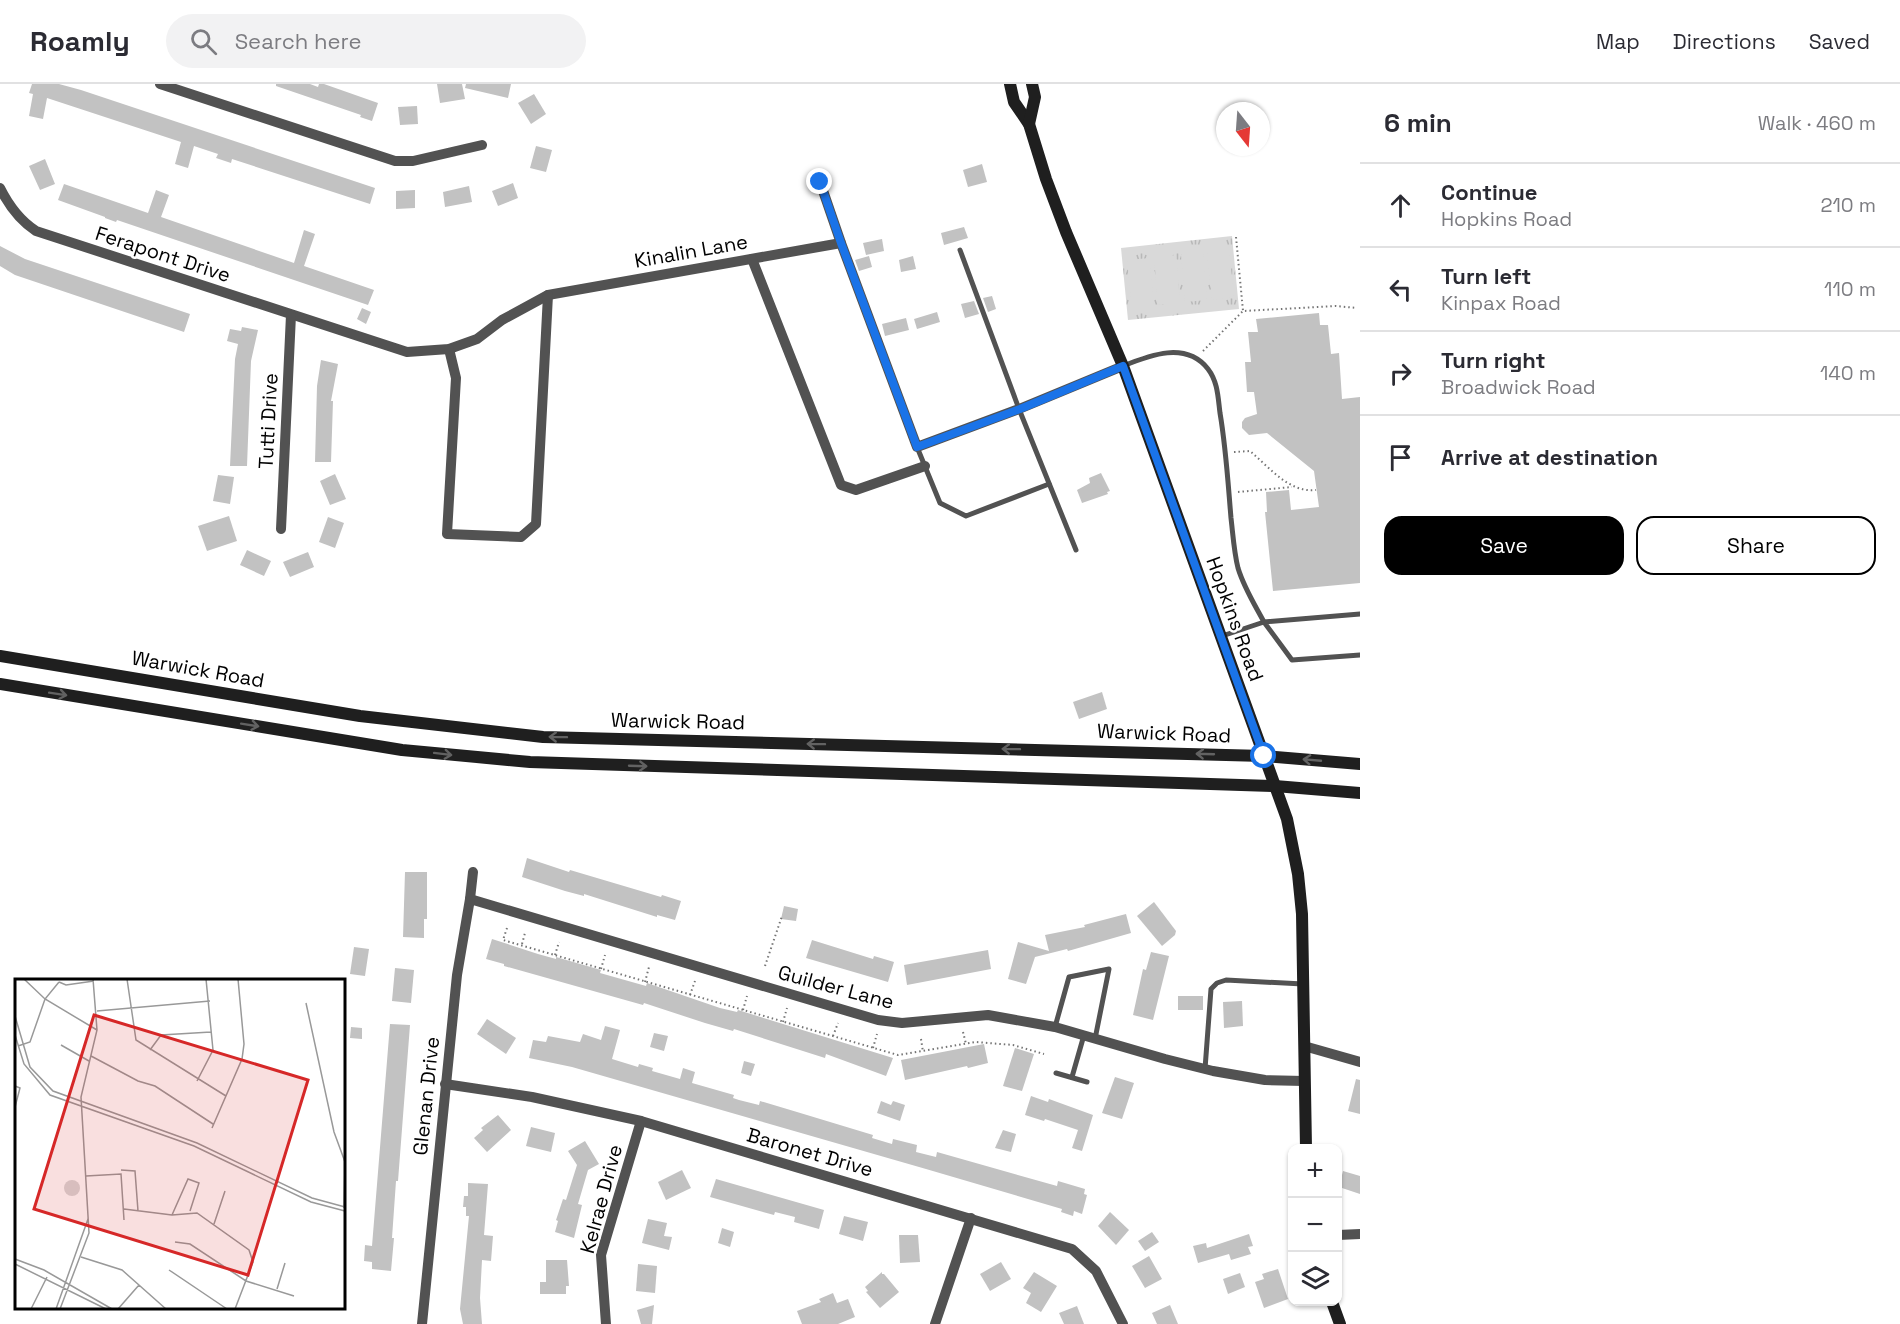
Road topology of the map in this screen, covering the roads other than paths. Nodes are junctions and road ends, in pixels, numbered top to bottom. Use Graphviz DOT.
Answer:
graph roads {
  1 [pos="160,84"];
  2 [pos="1010,84"];
  3 [pos="1032,84"];
  4 [pos="1029,124"];
  5 [pos="482,145"];
  6 [pos="820,182"];
  7 [pos="0,188"];
  8 [pos="841,243"];
  9 [pos="960,250"];
  10 [pos="752,258"];
  11 [pos="548,295"];
  12 [pos="291,315"];
  13 [pos="449,349"];
  14 [pos="1123,366"];
  15 [pos="1020,409"];
  16 [pos="917,447"];
  17 [pos="925,466"];
  18 [pos="1049,484"];
  19 [pos="281,529"];
  20 [pos="1076,550"];
  21 [pos="1360,614"];
  22 [pos="1264,622"];
  23 [pos="1221,637"];
  24 [pos="1360,655"];
  25 [pos="0,656"];
  26 [pos="0,684"];
  27 [pos="1264,756"];
  28 [pos="1360,764"];
  29 [pos="1275,786"];
  30 [pos="1360,793"];
  31 [pos="473,872"];
  32 [pos="470,899"];
  33 [pos="1303,984"];
  34 [pos="1055,1027"];
  35 [pos="1084,1035"];
  36 [pos="1095,1039"];
  37 [pos="1304,1046"];
  38 [pos="1360,1062"];
  39 [pos="1205,1069"];
  40 [pos="1056,1073"];
  41 [pos="1072,1077"];
  42 [pos="1304,1081"];
  43 [pos="1087,1082"];
  44 [pos="445,1084"];
  45 [pos="641,1121"];
  46 [pos="1306,1144"];
  47 [pos="971,1218"];
  48 [pos="1360,1234"];
  49 [pos="1342,1235"];
  50 [pos="1333,1306"];
  51 [pos="422,1324"];
  52 [pos="606,1324"];
  53 [pos="935,1324"];
  54 [pos="1123,1324"];
  55 [pos="1340,1324"];
  1 -- 5 [label="street"];
  2 -- 4 [label="main road, Hopkins Road"];
  3 -- 4 [label="main road, Hopkins Road"];
  4 -- 14 [label="main road, Hopkins Road"];
  6 -- 8 [label="street"];
  7 -- 12 [label="street, Ferapont Drive"];
  8 -- 10 [label="street, Kinalin Lane"];
  8 -- 16 [label="street"];
  9 -- 15 [label="lane"];
  10 -- 11 [label="street, Kinalin Lane"];
  10 -- 17 [label="street"];
  11 -- 13 [label="street, Kinalin Lane"];
  11 -- 13 [label="street"];
  12 -- 13 [label="street, Ferapont Drive"];
  12 -- 19 [label="street, Tutti Drive"];
  14 -- 15 [label="street"];
  14 -- 22 [label="lane"];
  14 -- 23 [label="main road, Hopkins Road"];
  15 -- 16 [label="street"];
  15 -- 18 [label="lane"];
  16 -- 17 [label="lane"];
  17 -- 18 [label="lane"];
  18 -- 20 [label="lane"];
  21 -- 22 [label="lane"];
  22 -- 23 [label="lane"];
  22 -- 24 [label="lane"];
  23 -- 27 [label="main road, Hopkins Road"];
  27 -- 25 [label="main road, Warwick Road, one-way"];
  26 -- 29 [label="main road, one-way"];
  28 -- 27 [label="main road, Warwick Road, one-way"];
  27 -- 29 [label="main road, Hopkins Road"];
  29 -- 30 [label="main road"];
  29 -- 33 [label="main road, Hopkins Road"];
  31 -- 32 [label="street, Glenan Drive"];
  32 -- 34 [label="street, Guilder Lane"];
  32 -- 44 [label="street, Glenan Drive"];
  33 -- 37 [label="main road, Hopkins Road"];
  33 -- 39 [label="lane"];
  34 -- 35 [label="street, Guilder Lane"];
  34 -- 36 [label="lane"];
  35 -- 36 [label="street, Guilder Lane"];
  35 -- 41 [label="lane"];
  36 -- 39 [label="street, Guilder Lane"];
  37 -- 38 [label="street"];
  37 -- 42 [label="main road, Hopkins Road"];
  39 -- 42 [label="street, Guilder Lane"];
  40 -- 41 [label="lane"];
  41 -- 43 [label="lane"];
  42 -- 46 [label="main road, Hopkins Road"];
  44 -- 45 [label="street, Baronet Drive"];
  44 -- 51 [label="street, Glenan Drive"];
  45 -- 47 [label="street, Baronet Drive"];
  45 -- 52 [label="street, Kelrae Drive"];
  47 -- 53 [label="street"];
  47 -- 54 [label="street, Baronet Drive"];
  48 -- 49 [label="street"];
  50 -- 55 [label="main road"];
}
